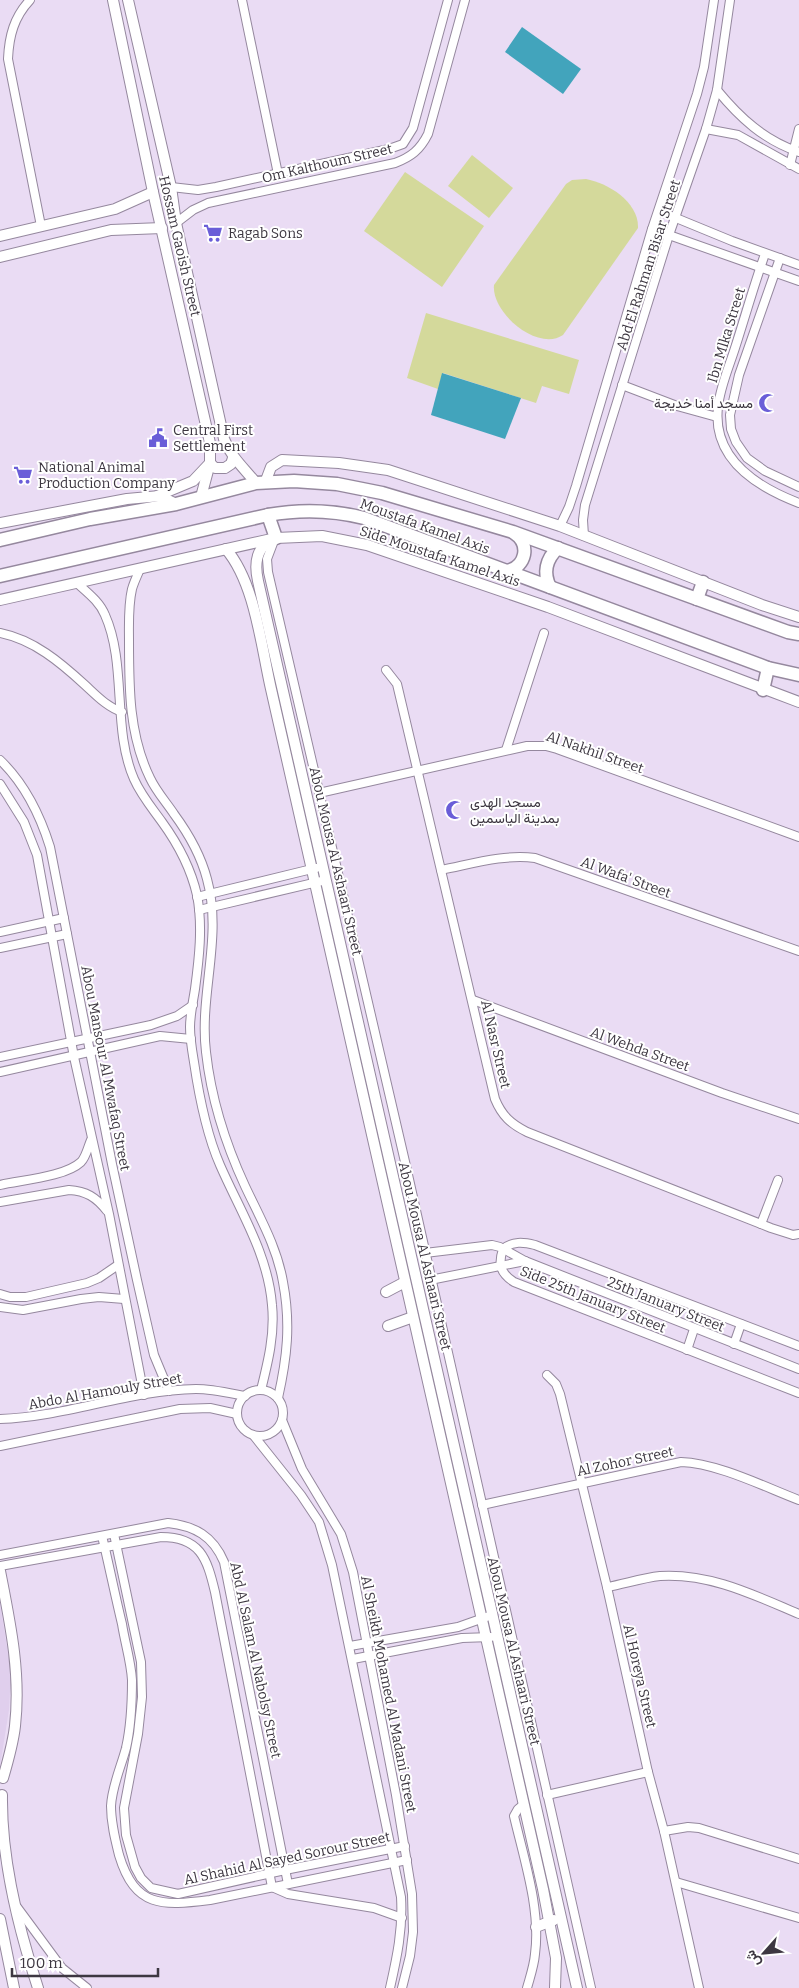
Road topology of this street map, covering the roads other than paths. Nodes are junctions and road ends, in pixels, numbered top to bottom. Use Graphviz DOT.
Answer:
graph roads {
  1 [pos="30,0"];
  2 [pos="113,0"];
  3 [pos="128,0"];
  4 [pos="242,0"];
  5 [pos="448,0"];
  6 [pos="465,0"];
  7 [pos="714,0"];
  8 [pos="730,0"];
  9 [pos="142,60"];
  10 [pos="126,63"];
  11 [pos="717,90"];
  12 [pos="706,129"];
  13 [pos="799,129"];
  14 [pos="796,151"];
  15 [pos="338,160"];
  16 [pos="790,165"];
  17 [pos="799,169"];
  18 [pos="278,174"];
  19 [pos="342,174"];
  20 [pos="171,188"];
  21 [pos="153,192"];
  22 [pos="659,211"];
  23 [pos="675,217"];
  24 [pos="176,223"];
  25 [pos="41,226"];
  26 [pos="162,228"];
  27 [pos="652,229"];
  28 [pos="669,235"];
  29 [pos="0,236"];
  30 [pos="765,254"];
  31 [pos="0,257"];
  32 [pos="780,258"];
  33 [pos="799,265"];
  34 [pos="760,268"];
  35 [pos="775,272"];
  36 [pos="799,282"];
  37 [pos="203,344"];
  38 [pos="188,348"];
  39 [pos="622,385"];
  40 [pos="722,388"];
  41 [pos="734,391"];
  42 [pos="717,417"];
  43 [pos="233,458"];
  44 [pos="210,463"];
  45 [pos="260,483"];
  46 [pos="799,486"];
  47 [pos="156,496"];
  48 [pos="201,497"];
  49 [pos="176,504"];
  50 [pos="799,504"];
  51 [pos="268,515"];
  52 [pos="0,523"];
  53 [pos="560,526"];
  54 [pos="513,532"];
  55 [pos="584,536"];
  56 [pos="276,538"];
  57 [pos="0,540"];
  58 [pos="558,548"];
  59 [pos="226,549"];
  60 [pos="140,569"];
  61 [pos="507,571"];
  62 [pos="0,576"];
  63 [pos="703,582"];
  64 [pos="77,583"];
  65 [pos="550,587"];
  66 [pos="697,599"];
  67 [pos="0,600"];
  68 [pos="799,617"];
  69 [pos="0,632"];
  70 [pos="544,633"];
  71 [pos="799,634"];
  72 [pos="768,668"];
  73 [pos="386,670"];
  74 [pos="799,674"];
  75 [pos="763,690"];
  76 [pos="799,702"];
  77 [pos="120,712"];
  78 [pos="132,714"];
  79 [pos="506,750"];
  80 [pos="0,760"];
  81 [pos="419,771"];
  82 [pos="0,784"];
  83 [pos="320,793"];
  84 [pos="799,837"];
  85 [pos="323,866"];
  86 [pos="311,869"];
  87 [pos="441,870"];
  88 [pos="326,880"];
  89 [pos="315,882"];
  90 [pos="211,893"];
  91 [pos="197,897"];
  92 [pos="213,906"];
  93 [pos="199,910"];
  94 [pos="64,918"];
  95 [pos="48,921"];
  96 [pos="0,932"];
  97 [pos="67,934"];
  98 [pos="51,938"];
  99 [pos="0,948"];
  100 [pos="799,950"];
  101 [pos="473,1000"];
  102 [pos="193,1005"];
  103 [pos="87,1038"];
  104 [pos="191,1039"];
  105 [pos="71,1042"];
  106 [pos="90,1053"];
  107 [pos="0,1057"];
  108 [pos="74,1057"];
  109 [pos="0,1072"];
  110 [pos="799,1119"];
  111 [pos="91,1140"];
  112 [pos="112,1164"];
  113 [pos="97,1168"];
  114 [pos="778,1180"];
  115 [pos="0,1185"];
  116 [pos="0,1202"];
  117 [pos="109,1214"];
  118 [pos="761,1224"];
  119 [pos="799,1234"];
  120 [pos="503,1249"];
  121 [pos="425,1253"];
  122 [pos="525,1261"];
  123 [pos="118,1265"];
  124 [pos="500,1266"];
  125 [pos="137,1280"];
  126 [pos="430,1280"];
  127 [pos="405,1282"];
  128 [pos="122,1283"];
  129 [pos="386,1292"];
  130 [pos="0,1294"];
  131 [pos="124,1299"];
  132 [pos="0,1307"];
  133 [pos="413,1317"];
  134 [pos="741,1324"];
  135 [pos="388,1326"];
  136 [pos="694,1329"];
  137 [pos="734,1344"];
  138 [pos="799,1346"];
  139 [pos="687,1350"];
  140 [pos="799,1370"];
  141 [pos="426,1372"];
  142 [pos="415,1374"];
  143 [pos="547,1375"];
  144 [pos="261,1390"];
  145 [pos="169,1391"];
  146 [pos="799,1393"];
  147 [pos="144,1395"];
  148 [pos="245,1396"];
  149 [pos="278,1398"];
  150 [pos="439,1406"];
  151 [pos="237,1414"];
  152 [pos="0,1419"];
  153 [pos="282,1420"];
  154 [pos="254,1436"];
  155 [pos="0,1446"];
  156 [pos="582,1483"];
  157 [pos="799,1500"];
  158 [pos="482,1505"];
  159 [pos="114,1534"];
  160 [pos="102,1536"];
  161 [pos="116,1544"];
  162 [pos="105,1546"];
  163 [pos="217,1548"];
  164 [pos="0,1555"];
  165 [pos="204,1556"];
  166 [pos="0,1566"];
  167 [pos="0,1571"];
  168 [pos="607,1587"];
  169 [pos="233,1608"];
  170 [pos="218,1611"];
  171 [pos="799,1614"];
  172 [pos="487,1616"];
  173 [pos="491,1637"];
  174 [pos="367,1643"];
  175 [pos="350,1646"];
  176 [pos="369,1656"];
  177 [pos="353,1659"];
  178 [pos="142,1678"];
  179 [pos="132,1679"];
  180 [pos="648,1772"];
  181 [pos="2,1775"];
  182 [pos="547,1795"];
  183 [pos="1,1797"];
  184 [pos="524,1804"];
  185 [pos="664,1831"];
  186 [pos="405,1846"];
  187 [pos="391,1849"];
  188 [pos="799,1859"];
  189 [pos="407,1860"];
  190 [pos="394,1863"];
  191 [pos="285,1870"];
  192 [pos="268,1873"];
  193 [pos="676,1882"];
  194 [pos="288,1884"];
  195 [pos="272,1887"];
  196 [pos="16,1906"];
  197 [pos="402,1918"];
  198 [pos="560,1918"];
  199 [pos="799,1918"];
  200 [pos="0,1919"];
  201 [pos="550,1922"];
  202 [pos="536,1927"];
  203 [pos="1,1936"];
  204 [pos="14,1988"];
  205 [pos="38,1988"];
  206 [pos="87,1988"];
  207 [pos="390,1988"];
  208 [pos="402,1988"];
  209 [pos="527,1988"];
  210 [pos="555,1988"];
  211 [pos="577,1988"];
  212 [pos="591,1988"];
  213 [pos="698,1988"];
  1 -- 25 [label="street"];
  2 -- 10 [label="street, Hossam Gaoish Street"];
  3 -- 9 [label="street, Hossam Gaoish Street"];
  4 -- 18 [label="street"];
  5 -- 15 [label="street, Om Kalthoum Street"];
  6 -- 19 [label="street, Om Kalthoum Street"];
  7 -- 22 [label="street, Abd El Rahman Bisar Street"];
  8 -- 11 [label="street, Abd El Rahman Bisar Street"];
  9 -- 10 [label="street"];
  9 -- 20 [label="street, Hossam Gaoish Street"];
  10 -- 21 [label="street, Hossam Gaoish Street"];
  11 -- 12 [label="street, Abd El Rahman Bisar Street"];
  11 -- 14 [label="street"];
  12 -- 16 [label="street"];
  12 -- 23 [label="street, Abd El Rahman Bisar Street"];
  13 -- 14 [label="street"];
  14 -- 16 [label="street"];
  15 -- 18 [label="street, Om Kalthoum Street"];
  15 -- 19 [label="street"];
  16 -- 17 [label="street"];
  18 -- 20 [label="street, Om Kalthoum Street"];
  19 -- 24 [label="street, Om Kalthoum Street"];
  20 -- 24 [label="street, Hossam Gaoish Street"];
  21 -- 25 [label="street"];
  21 -- 26 [label="street, Hossam Gaoish Street"];
  22 -- 23 [label="street"];
  22 -- 27 [label="street, Abd El Rahman Bisar Street"];
  23 -- 28 [label="street, Abd El Rahman Bisar Street"];
  23 -- 30 [label="street"];
  24 -- 37 [label="street, Hossam Gaoish Street"];
  25 -- 29 [label="street"];
  26 -- 31 [label="street"];
  26 -- 38 [label="street, Hossam Gaoish Street"];
  27 -- 28 [label="street"];
  27 -- 53 [label="street, Abd El Rahman Bisar Street"];
  28 -- 34 [label="street"];
  28 -- 39 [label="street, Abd El Rahman Bisar Street"];
  30 -- 32 [label="street"];
  30 -- 34 [label="street, Ibn Mlka Street"];
  32 -- 33 [label="street"];
  32 -- 35 [label="street, Ibn Mlka Street"];
  34 -- 35 [label="street"];
  34 -- 40 [label="street, Ibn Mlka Street"];
  35 -- 36 [label="street"];
  35 -- 41 [label="street, Ibn Mlka Street"];
  37 -- 38 [label="street"];
  37 -- 43 [label="street, Hossam Gaoish Street"];
  38 -- 44 [label="street, Hossam Gaoish Street"];
  39 -- 42 [label="street"];
  39 -- 55 [label="street, Abd El Rahman Bisar Street"];
  40 -- 41 [label="street"];
  40 -- 42 [label="street, Ibn Mlka Street"];
  41 -- 46 [label="street, Ibn Mlka Street"];
  42 -- 50 [label="street, Ibn Mlka Street"];
  43 -- 44 [label="street"];
  43 -- 45 [label="street, Hossam Gaoish Street"];
  44 -- 47 [label="street"];
  44 -- 48 [label="street, Hossam Gaoish Street"];
  45 -- 48 [label="main road, Moustafa Kamel Axis"];
  45 -- 53 [label="street"];
  45 -- 54 [label="main road, Moustafa Kamel Axis"];
  47 -- 49 [label="street"];
  47 -- 52 [label="street"];
  48 -- 49 [label="main road, Moustafa Kamel Axis"];
  49 -- 57 [label="main road, Moustafa Kamel Axis"];
  51 -- 56 [label="main road"];
  51 -- 61 [label="main road, Moustafa Kamel Axis"];
  51 -- 62 [label="main road, Moustafa Kamel Axis"];
  53 -- 55 [label="street"];
  54 -- 58 [label="main road, Moustafa Kamel Axis"];
  54 -- 61 [label="main road"];
  55 -- 63 [label="street"];
  56 -- 59 [label="street, Side Moustafa Kamel Axis"];
  56 -- 75 [label="street, Side Moustafa Kamel Axis"];
  56 -- 83 [label="street"];
  56 -- 85 [label="street, Abou Mousa Al Ashaari Street"];
  58 -- 65 [label="main road"];
  58 -- 66 [label="main road, Moustafa Kamel Axis"];
  59 -- 60 [label="street, Side Moustafa Kamel Axis"];
  59 -- 86 [label="street, Abou Mousa Al Ashaari Street"];
  60 -- 64 [label="street, Side Moustafa Kamel Axis"];
  60 -- 78 [label="street"];
  61 -- 65 [label="main road, Moustafa Kamel Axis"];
  63 -- 66 [label="main road"];
  63 -- 68 [label="street"];
  64 -- 67 [label="street, Side Moustafa Kamel Axis"];
  64 -- 77 [label="street"];
  65 -- 72 [label="main road, Moustafa Kamel Axis"];
  66 -- 71 [label="main road, Moustafa Kamel Axis"];
  69 -- 77 [label="street"];
  70 -- 79 [label="street"];
  72 -- 74 [label="main road, Moustafa Kamel Axis"];
  72 -- 75 [label="main road"];
  73 -- 81 [label="street, Al Nasr Street"];
  75 -- 76 [label="street, Side Moustafa Kamel Axis"];
  77 -- 78 [label="street"];
  77 -- 91 [label="street"];
  78 -- 90 [label="street"];
  79 -- 81 [label="street, Al Nakhil Street"];
  79 -- 84 [label="street, Al Nakhil Street"];
  80 -- 94 [label="street, Abou Mansour Al Mwafaq Street"];
  81 -- 83 [label="street, Al Nakhil Street"];
  81 -- 87 [label="street, Al Nasr Street"];
  82 -- 95 [label="street, Abou Mansour Al Mwafaq Street"];
  83 -- 121 [label="street"];
  85 -- 86 [label="street"];
  85 -- 88 [label="street, Abou Mousa Al Ashaari Street"];
  86 -- 89 [label="street, Abou Mousa Al Ashaari Street"];
  86 -- 90 [label="street"];
  87 -- 100 [label="street, Al Wafa' Street"];
  87 -- 101 [label="street, Al Nasr Street"];
  88 -- 89 [label="street"];
  88 -- 150 [label="street, Abou Mousa Al Ashaari Street"];
  89 -- 92 [label="street"];
  89 -- 127 [label="street, Abou Mousa Al Ashaari Street"];
  90 -- 91 [label="street"];
  90 -- 92 [label="street"];
  91 -- 93 [label="street"];
  92 -- 93 [label="street"];
  92 -- 149 [label="street"];
  93 -- 102 [label="street"];
  94 -- 95 [label="street"];
  94 -- 97 [label="street, Abou Mansour Al Mwafaq Street"];
  95 -- 96 [label="street"];
  95 -- 98 [label="street, Abou Mansour Al Mwafaq Street"];
  97 -- 98 [label="street"];
  97 -- 103 [label="street, Abou Mansour Al Mwafaq Street"];
  98 -- 99 [label="street"];
  98 -- 105 [label="street, Abou Mansour Al Mwafaq Street"];
  101 -- 110 [label="street, Al Wehda Street"];
  101 -- 118 [label="street, Al Nasr Street"];
  102 -- 103 [label="street"];
  102 -- 104 [label="street"];
  103 -- 105 [label="street"];
  103 -- 106 [label="street, Abou Mansour Al Mwafaq Street"];
  104 -- 106 [label="street"];
  104 -- 144 [label="street"];
  105 -- 107 [label="street"];
  105 -- 108 [label="street, Abou Mansour Al Mwafaq Street"];
  106 -- 108 [label="street"];
  106 -- 112 [label="street, Abou Mansour Al Mwafaq Street"];
  108 -- 109 [label="street"];
  108 -- 111 [label="street, Abou Mansour Al Mwafaq Street"];
  111 -- 113 [label="street, Abou Mansour Al Mwafaq Street"];
  111 -- 115 [label="street"];
  112 -- 113 [label="street"];
  112 -- 125 [label="street, Abou Mansour Al Mwafaq Street"];
  113 -- 117 [label="street, Abou Mansour Al Mwafaq Street"];
  114 -- 118 [label="street"];
  116 -- 117 [label="street"];
  117 -- 123 [label="street, Abou Mansour Al Mwafaq Street"];
  118 -- 119 [label="street, Al Nasr Street"];
  120 -- 121 [label="street, 25th January Street"];
  120 -- 122 [label="street, 25th January Street"];
  120 -- 124 [label="street"];
  120 -- 134 [label="street, Side 25th January Street"];
  121 -- 126 [label="street"];
  122 -- 124 [label="street"];
  122 -- 136 [label="street, 25th January Street"];
  123 -- 128 [label="street, Abou Mansour Al Mwafaq Street"];
  123 -- 130 [label="street"];
  124 -- 126 [label="street"];
  124 -- 139 [label="street, Side 25th January Street"];
  125 -- 128 [label="street"];
  125 -- 145 [label="street, Abou Mansour Al Mwafaq Street"];
  126 -- 158 [label="street"];
  127 -- 129 [label="street"];
  127 -- 133 [label="street, Abou Mousa Al Ashaari Street"];
  128 -- 131 [label="street, Abou Mansour Al Mwafaq Street"];
  131 -- 132 [label="street"];
  131 -- 147 [label="street, Abou Mansour Al Mwafaq Street"];
  133 -- 135 [label="street"];
  133 -- 141 [label="street, Abou Mousa Al Ashaari Street"];
  134 -- 137 [label="street"];
  134 -- 138 [label="street, Side 25th January Street"];
  136 -- 137 [label="street, 25th January Street"];
  136 -- 139 [label="street"];
  137 -- 140 [label="street, 25th January Street"];
  139 -- 146 [label="street, Side 25th January Street"];
  141 -- 142 [label="street"];
  141 -- 150 [label="street, Abou Mousa Al Ashaari Street"];
  143 -- 156 [label="street, Al Horeya Street"];
  144 -- 148 [label="street"];
  144 -- 149 [label="street"];
  145 -- 147 [label="street, Abdo Al Hamouly Street"];
  145 -- 148 [label="street, Abdo Al Hamouly Street"];
  147 -- 152 [label="street, Abdo Al Hamouly Street"];
  148 -- 151 [label="street"];
  149 -- 153 [label="street"];
  150 -- 172 [label="street, Abou Mousa Al Ashaari Street"];
  151 -- 154 [label="street"];
  151 -- 155 [label="street"];
  153 -- 154 [label="street"];
  153 -- 174 [label="street, Al Sheikh Mohamed Al Madani Street"];
  154 -- 175 [label="street, Al Sheikh Mohamed Al Madani Street"];
  156 -- 157 [label="street, Al Zohor Street"];
  156 -- 158 [label="street, Al Zohor Street"];
  156 -- 168 [label="street, Al Horeya Street"];
  158 -- 182 [label="street"];
  159 -- 160 [label="street, Abd Al Salam Al Nabolsy Street"];
  159 -- 161 [label="street, Al Shahid Al Sayed Sorour Street"];
  159 -- 163 [label="street, Abd Al Salam Al Nabolsy Street"];
  160 -- 162 [label="street, Al Shahid Al Sayed Sorour Street"];
  160 -- 164 [label="street, Abd Al Salam Al Nabolsy Street"];
  161 -- 162 [label="street"];
  161 -- 165 [label="street"];
  161 -- 178 [label="street, Al Shahid Al Sayed Sorour Street"];
  162 -- 166 [label="street"];
  162 -- 179 [label="street, Al Shahid Al Sayed Sorour Street"];
  163 -- 165 [label="street"];
  163 -- 169 [label="street, Abd Al Salam Al Nabolsy Street"];
  165 -- 170 [label="street, Abd Al Salam Al Nabolsy Street"];
  167 -- 181 [label="street"];
  168 -- 171 [label="street"];
  168 -- 180 [label="street, Al Horeya Street"];
  169 -- 170 [label="street"];
  169 -- 191 [label="street, Abd Al Salam Al Nabolsy Street"];
  170 -- 192 [label="street, Abd Al Salam Al Nabolsy Street"];
  172 -- 173 [label="street, Abou Mousa Al Ashaari Street"];
  172 -- 174 [label="street"];
  173 -- 176 [label="street"];
  173 -- 184 [label="street, Abou Mousa Al Ashaari Street"];
  173 -- 198 [label="street, Abou Mousa Al Ashaari Street"];
  174 -- 175 [label="street"];
  174 -- 176 [label="street, Al Sheikh Mohamed Al Madani Street"];
  175 -- 177 [label="street, Al Sheikh Mohamed Al Madani Street"];
  176 -- 177 [label="street"];
  176 -- 186 [label="street, Al Sheikh Mohamed Al Madani Street"];
  177 -- 187 [label="street, Al Sheikh Mohamed Al Madani Street"];
  178 -- 179 [label="street"];
  178 -- 192 [label="street, Al Shahid Al Sayed Sorour Street"];
  179 -- 195 [label="street, Al Shahid Al Sayed Sorour Street"];
  180 -- 182 [label="street"];
  180 -- 185 [label="street, Al Horeya Street"];
  181 -- 183 [label="street"];
  182 -- 212 [label="street"];
  183 -- 196 [label="street"];
  184 -- 201 [label="street, Abou Mousa Al Ashaari Street"];
  184 -- 202 [label="street"];
  185 -- 188 [label="street"];
  185 -- 193 [label="street, Al Horeya Street"];
  186 -- 187 [label="street, Al Shahid Al Sayed Sorour Street"];
  186 -- 189 [label="street, Al Sheikh Mohamed Al Madani Street"];
  187 -- 190 [label="street, Al Sheikh Mohamed Al Madani Street"];
  187 -- 191 [label="street, Al Shahid Al Sayed Sorour Street"];
  189 -- 190 [label="street, Al Shahid Al Sayed Sorour Street"];
  189 -- 208 [label="street, Al Sheikh Mohamed Al Madani Street"];
  190 -- 194 [label="street, Al Shahid Al Sayed Sorour Street"];
  190 -- 197 [label="street, Al Sheikh Mohamed Al Madani Street"];
  191 -- 192 [label="street, Al Shahid Al Sayed Sorour Street"];
  191 -- 194 [label="street, Abd Al Salam Al Nabolsy Street"];
  192 -- 195 [label="street, Abd Al Salam Al Nabolsy Street"];
  193 -- 199 [label="street"];
  193 -- 213 [label="street, Al Horeya Street"];
  194 -- 195 [label="street, Al Shahid Al Sayed Sorour Street"];
  195 -- 197 [label="street"];
  196 -- 205 [label="street"];
  196 -- 206 [label="street"];
  197 -- 207 [label="street, Al Sheikh Mohamed Al Madani Street"];
  198 -- 201 [label="street"];
  198 -- 211 [label="street, Abou Mousa Al Ashaari Street"];
  200 -- 203 [label="street"];
  201 -- 202 [label="street"];
  201 -- 210 [label="street, Abou Mousa Al Ashaari Street"];
  202 -- 209 [label="street"];
  203 -- 204 [label="street"];
}
